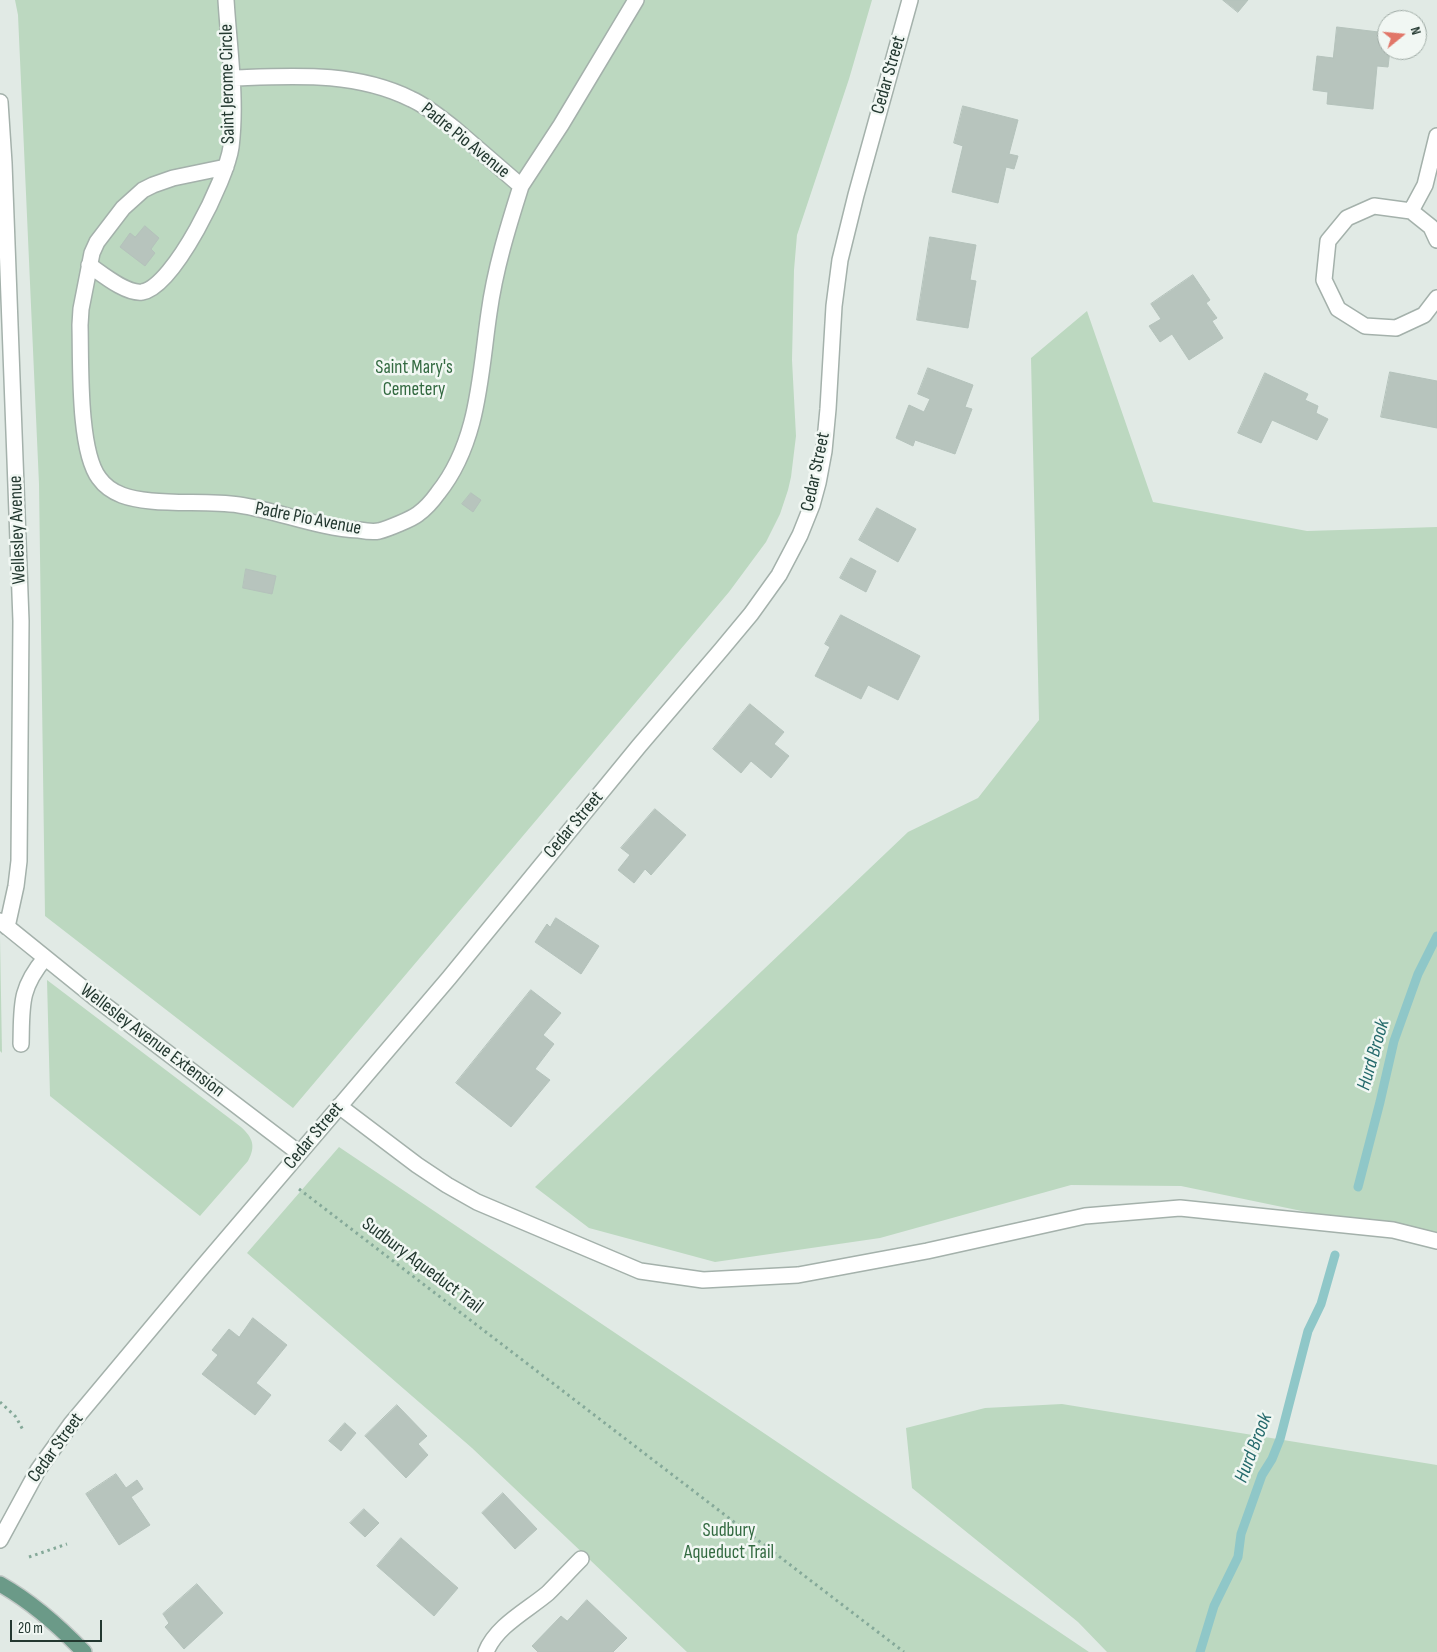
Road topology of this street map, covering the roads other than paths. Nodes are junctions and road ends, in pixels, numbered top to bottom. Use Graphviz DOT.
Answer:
graph roads {
  1 [pos="226,0"];
  2 [pos="636,0"];
  3 [pos="910,0"];
  4 [pos="232,78"];
  5 [pos="0,102"];
  6 [pos="1437,136"];
  7 [pos="226,167"];
  8 [pos="521,186"];
  9 [pos="1411,211"];
  10 [pos="1437,240"];
  11 [pos="89,266"];
  12 [pos="1437,298"];
  13 [pos="4,924"];
  14 [pos="45,958"];
  15 [pos="21,1044"];
  16 [pos="339,1106"];
  17 [pos="299,1153"];
  18 [pos="1437,1241"];
  19 [pos="0,1540"];
  20 [pos="580,1559"];
  21 [pos="0,1584"];
  22 [pos="84,1652"];
  23 [pos="486,1652"];
  1 -- 4 [label="street, Saint Jerome Circle"];
  2 -- 8 [label="street, Padre Pio Avenue"];
  3 -- 16 [label="street, Cedar Street"];
  4 -- 7 [label="street, Saint Jerome Circle"];
  4 -- 8 [label="street, Padre Pio Avenue"];
  5 -- 13 [label="street, Wellesley Avenue"];
  6 -- 9 [label="street"];
  7 -- 11 [label="street, Saint Jerome Circle"];
  7 -- 11 [label="street, Saint Jerome Circle"];
  8 -- 11 [label="street, Padre Pio Avenue"];
  9 -- 10 [label="street"];
  9 -- 12 [label="street"];
  13 -- 14 [label="street, Wellesley Avenue Extension"];
  14 -- 15 [label="street"];
  14 -- 17 [label="street, Wellesley Avenue Extension"];
  16 -- 17 [label="street, Cedar Street"];
  16 -- 18 [label="street"];
  17 -- 19 [label="street, Cedar Street"];
  20 -- 23 [label="street"];
  21 -- 22 [label="main road"];
}
